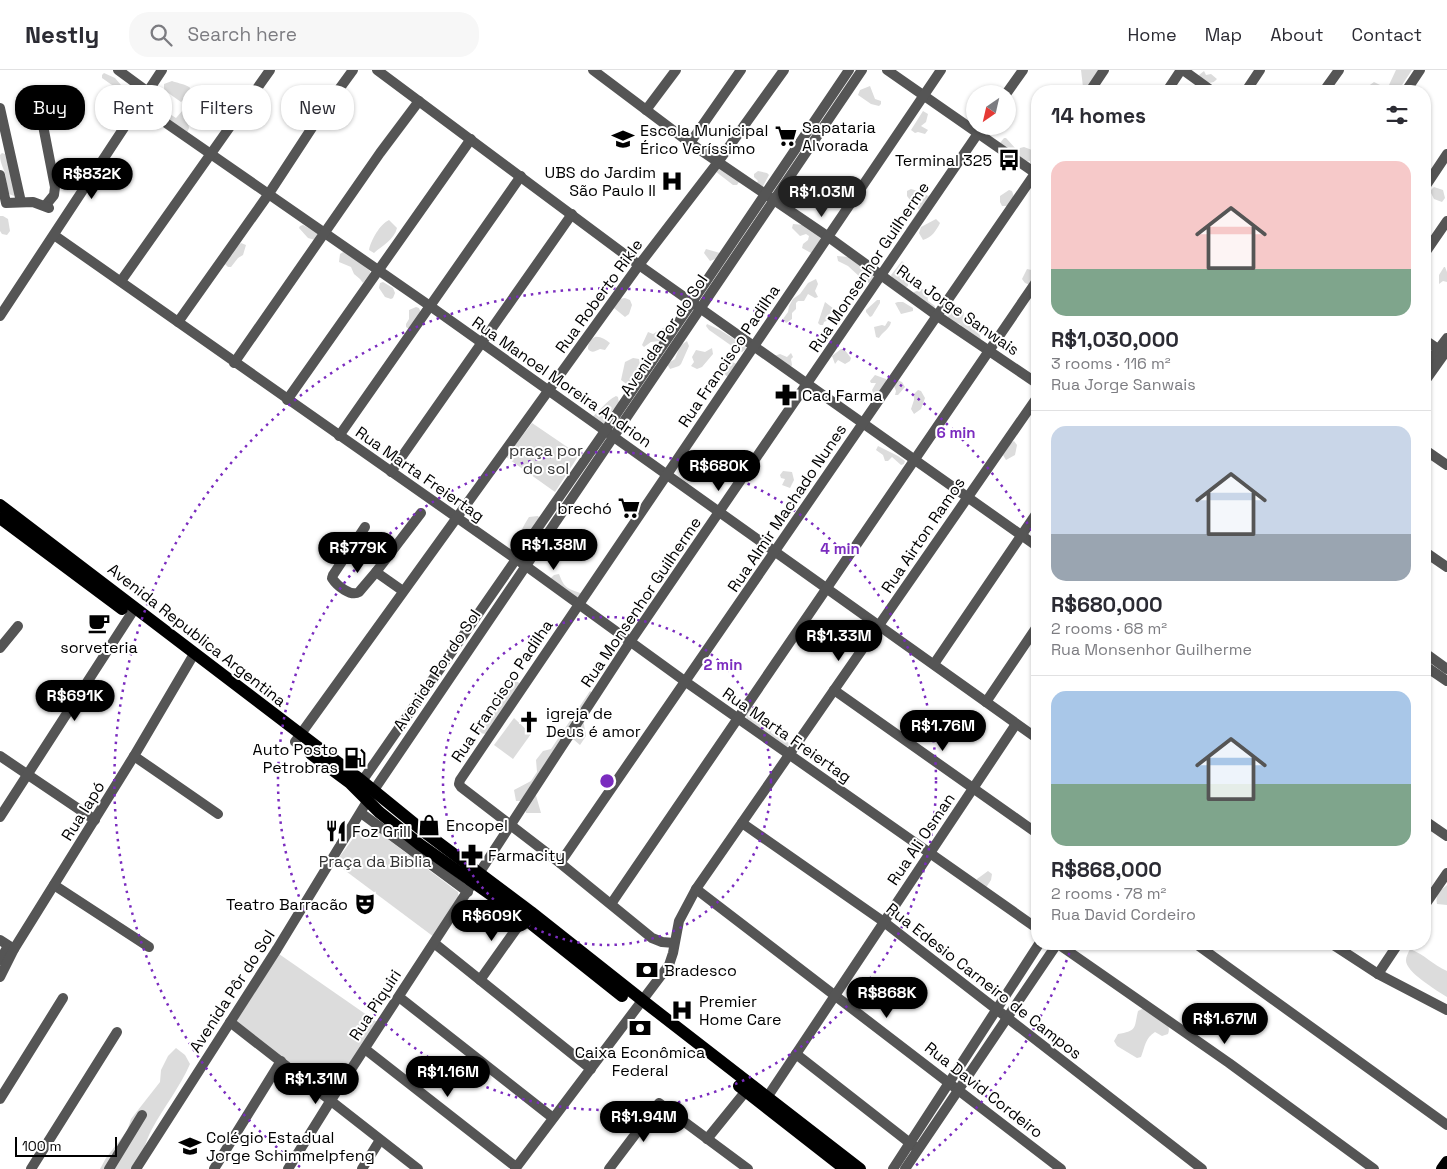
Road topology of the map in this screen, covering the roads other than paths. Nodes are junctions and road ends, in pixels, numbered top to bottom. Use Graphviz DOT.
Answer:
graph roads {
  1 [pos="118,70"];
  2 [pos="162,70"];
  3 [pos="270,70"];
  4 [pos="353,70"];
  5 [pos="377,70"];
  6 [pos="593,70"];
  7 [pos="676,70"];
  8 [pos="741,70"];
  9 [pos="784,70"];
  10 [pos="849,70"];
  11 [pos="862,70"];
  12 [pos="887,70"];
  13 [pos="942,70"];
  14 [pos="1023,70"];
  15 [pos="1104,70"];
  16 [pos="1182,70"];
  17 [pos="1260,70"];
  18 [pos="1339,70"];
  19 [pos="1420,70"];
  20 [pos="138,85"];
  21 [pos="152,85"];
  22 [pos="1012,85"];
  23 [pos="1094,85"];
  24 [pos="1171,85"];
  25 [pos="1203,85"];
  26 [pos="1250,85"];
  27 [pos="1328,85"];
  28 [pos="1410,85"];
  29 [pos="924,96"];
  30 [pos="419,101"];
  31 [pos="0,108"];
  32 [pos="646,110"];
  33 [pos="966,121"];
  34 [pos="172,128"];
  35 [pos="44,130"];
  36 [pos="124,130"];
  37 [pos="978,135"];
  38 [pos="988,135"];
  39 [pos="471,139"];
  40 [pos="690,143"];
  41 [pos="210,154"];
  42 [pos="1447,154"];
  43 [pos="718,162"];
  44 [pos="1031,168"];
  45 [pos="0,175"];
  46 [pos="520,176"];
  47 [pos="1431,178"];
  48 [pos="1031,180"];
  49 [pos="268,195"];
  50 [pos="770,197"];
  51 [pos="21,202"];
  52 [pos="50,209"];
  53 [pos="572,214"];
  54 [pos="65,218"];
  55 [pos="1447,221"];
  56 [pos="324,233"];
  57 [pos="54,235"];
  58 [pos="827,236"];
  59 [pos="1431,241"];
  60 [pos="639,265"];
  61 [pos="378,270"];
  62 [pos="882,275"];
  63 [pos="121,281"];
  64 [pos="1031,289"];
  65 [pos="430,306"];
  66 [pos="696,306"];
  67 [pos="936,314"];
  68 [pos="0,316"];
  69 [pos="178,322"];
  70 [pos="1447,338"];
  71 [pos="481,343"];
  72 [pos="1431,343"];
  73 [pos="754,346"];
  74 [pos="989,350"];
  75 [pos="1443,350"];
  76 [pos="1431,361"];
  77 [pos="234,362"];
  78 [pos="1431,371"];
  79 [pos="1031,379"];
  80 [pos="808,385"];
  81 [pos="549,392"];
  82 [pos="287,400"];
  83 [pos="1031,406"];
  84 [pos="862,424"];
  85 [pos="609,434"];
  86 [pos="339,436"];
  87 [pos="1431,454"];
  88 [pos="914,460"];
  89 [pos="1447,466"];
  90 [pos="391,472"];
  91 [pos="666,475"];
  92 [pos="967,498"];
  93 [pos="0,505"];
  94 [pos="421,513"];
  95 [pos="720,513"];
  96 [pos="457,517"];
  97 [pos="4,520"];
  98 [pos="1031,521"];
  99 [pos="365,527"];
  100 [pos="1021,535"];
  101 [pos="1031,542"];
  102 [pos="775,552"];
  103 [pos="1431,556"];
  104 [pos="521,563"];
  105 [pos="1447,567"];
  106 [pos="376,572"];
  107 [pos="827,589"];
  108 [pos="403,591"];
  109 [pos="579,603"];
  110 [pos="132,611"];
  111 [pos="879,625"];
  112 [pos="18,626"];
  113 [pos="1031,635"];
  114 [pos="630,642"];
  115 [pos="0,648"];
  116 [pos="192,657"];
  117 [pos="1431,657"];
  118 [pos="934,664"];
  119 [pos="1447,669"];
  120 [pos="1431,670"];
  121 [pos="1447,681"];
  122 [pos="686,682"];
  123 [pos="834,690"];
  124 [pos="986,702"];
  125 [pos="738,719"];
  126 [pos="1016,724"];
  127 [pos="1031,734"];
  128 [pos="298,738"];
  129 [pos="789,755"];
  130 [pos="0,756"];
  131 [pos="134,756"];
  132 [pos="27,774"];
  133 [pos="360,785"];
  134 [pos="973,788"];
  135 [pos="367,801"];
  136 [pos="218,814"];
  137 [pos="0,817"];
  138 [pos="95,820"];
  139 [pos="742,823"];
  140 [pos="510,825"];
  141 [pos="1431,825"];
  142 [pos="1031,829"];
  143 [pos="1447,836"];
  144 [pos="930,853"];
  145 [pos="560,863"];
  146 [pos="1447,873"];
  147 [pos="474,883"];
  148 [pos="54,886"];
  149 [pos="696,889"];
  150 [pos="1431,896"];
  151 [pos="611,904"];
  152 [pos="524,918"];
  153 [pos="884,922"];
  154 [pos="1031,924"];
  155 [pos="434,943"];
  156 [pos="674,943"];
  157 [pos="7,945"];
  158 [pos="149,947"];
  159 [pos="1035,950"];
  160 [pos="1054,950"];
  161 [pos="1067,950"];
  162 [pos="1204,950"];
  163 [pos="1341,950"];
  164 [pos="1394,950"];
  165 [pos="0,960"];
  166 [pos="1378,974"];
  167 [pos="0,977"];
  168 [pos="480,980"];
  169 [pos="836,996"];
  170 [pos="399,997"];
  171 [pos="63,998"];
  172 [pos="640,1004"];
  173 [pos="996,1010"];
  174 [pos="1447,1010"];
  175 [pos="1007,1017"];
  176 [pos="230,1022"];
  177 [pos="118,1032"];
  178 [pos="364,1049"];
  179 [pos="796,1054"];
  180 [pos="281,1061"];
  181 [pos="591,1069"];
  182 [pos="954,1086"];
  183 [pos="749,1088"];
  184 [pos="0,1099"];
  185 [pos="330,1100"];
  186 [pos="765,1100"];
  187 [pos="142,1114"];
  188 [pos="553,1118"];
  189 [pos="1447,1125"];
  190 [pos="707,1139"];
  191 [pos="380,1140"];
  192 [pos="914,1146"];
  193 [pos="1447,1162"];
  194 [pos="515,1168"];
  195 [pos="32,1169"];
  196 [pos="110,1169"];
  197 [pos="136,1169"];
  198 [pos="214,1169"];
  199 [pos="288,1169"];
  200 [pos="362,1169"];
  201 [pos="418,1169"];
  202 [pos="609,1169"];
  203 [pos="748,1169"];
  204 [pos="845,1169"];
  205 [pos="860,1169"];
  206 [pos="893,1169"];
  207 [pos="905,1169"];
  208 [pos="1061,1169"];
  209 [pos="1202,1169"];
  210 [pos="1374,1169"];
  211 [pos="1442,1169"];
  1 -- 20 [label="street"];
  2 -- 21 [label="street"];
  3 -- 41 [label="street"];
  4 -- 49 [label="street"];
  5 -- 30 [label="street"];
  6 -- 32 [label="street, Rua Jorge Sanwais"];
  7 -- 32 [label="street"];
  8 -- 40 [label="street"];
  9 -- 43 [label="street, Rua Roberto Rikle"];
  10 -- 50 [label="street, Avenida Por do Sol"];
  11 -- 50 [label="street, Avenida Por do Sol"];
  12 -- 29 [label="street"];
  13 -- 29 [label="street, Rua Francisco Padilha"];
  14 -- 22 [label="street"];
  15 -- 23 [label="street"];
  16 -- 24 [label="street"];
  16 -- 25 [label="street"];
  17 -- 26 [label="street"];
  18 -- 27 [label="street"];
  19 -- 28 [label="street"];
  29 -- 33 [label="street"];
  29 -- 58 [label="street, Rua Francisco Padilha"];
  30 -- 39 [label="street"];
  30 -- 56 [label="street"];
  31 -- 51 [label="street"];
  32 -- 40 [label="street, Rua Jorge Sanwais"];
  34 -- 41 [label="street, Rua Manoel Moreira Andrion"];
  35 -- 52 [label="street"];
  36 -- 54 [label="street"];
  37 -- 62 [label="street, Rua Monsenhor Guilherme"];
  38 -- 44 [label="street"];
  39 -- 46 [label="street"];
  39 -- 61 [label="street"];
  40 -- 43 [label="street, Rua Jorge Sanwais"];
  41 -- 49 [label="street, Rua Manoel Moreira Andrion"];
  41 -- 63 [label="street"];
  42 -- 47 [label="street"];
  43 -- 50 [label="street, Rua Jorge Sanwais"];
  43 -- 60 [label="street, Rua Roberto Rikle"];
  45 -- 51 [label="street"];
  46 -- 53 [label="street"];
  46 -- 65 [label="street"];
  48 -- 67 [label="street, Rua Almir Machado Nunes"];
  49 -- 56 [label="street, Rua Manoel Moreira Andrion"];
  49 -- 69 [label="street"];
  50 -- 58 [label="street, Rua Jorge Sanwais"];
  50 -- 66 [label="street, Avenida Por do Sol"];
  51 -- 52 [label="street"];
  52 -- 54 [label="street"];
  53 -- 60 [label="street"];
  53 -- 71 [label="street"];
  54 -- 57 [label="street"];
  55 -- 59 [label="street"];
  56 -- 61 [label="street, Rua Manoel Moreira Andrion"];
  56 -- 77 [label="street"];
  57 -- 63 [label="street, Rua Marta Freiertag"];
  57 -- 68 [label="street"];
  58 -- 62 [label="street, Rua Jorge Sanwais"];
  58 -- 73 [label="street, Rua Francisco Padilha"];
  60 -- 66 [label="street"];
  60 -- 81 [label="street, Rua Roberto Rikle"];
  61 -- 65 [label="street, Rua Manoel Moreira Andrion"];
  61 -- 82 [label="street"];
  62 -- 67 [label="street, Rua Jorge Sanwais"];
  62 -- 80 [label="street, Rua Monsenhor Guilherme"];
  63 -- 69 [label="street, Rua Marta Freiertag"];
  64 -- 74 [label="street"];
  65 -- 71 [label="street, Rua Manoel Moreira Andrion"];
  65 -- 86 [label="street"];
  66 -- 73 [label="street"];
  66 -- 85 [label="street, Avenida Por do Sol"];
  67 -- 74 [label="street, Rua Jorge Sanwais"];
  67 -- 84 [label="street, Rua Almir Machado Nunes"];
  69 -- 77 [label="street, Rua Marta Freiertag"];
  70 -- 75 [label="street"];
  71 -- 81 [label="street, Rua Manoel Moreira Andrion"];
  71 -- 90 [label="street"];
  72 -- 75 [label="street"];
  73 -- 80 [label="street"];
  73 -- 91 [label="street, Rua Francisco Padilha"];
  74 -- 79 [label="street, Rua Jorge Sanwais"];
  74 -- 88 [label="street"];
  75 -- 76 [label="street"];
  75 -- 78 [label="street"];
  77 -- 82 [label="street, Rua Marta Freiertag"];
  80 -- 84 [label="street"];
  80 -- 95 [label="street, Rua Monsenhor Guilherme"];
  81 -- 85 [label="street, Rua Manoel Moreira Andrion"];
  81 -- 96 [label="street, Rua Roberto Rikle"];
  82 -- 86 [label="street, Rua Marta Freiertag"];
  83 -- 92 [label="street, Rua Airton Ramos"];
  84 -- 88 [label="street"];
  84 -- 102 [label="street, Rua Almir Machado Nunes"];
  85 -- 91 [label="street, Rua Manoel Moreira Andrion"];
  85 -- 104 [label="street, Avenida Por do Sol"];
  86 -- 90 [label="street, Rua Marta Freiertag"];
  87 -- 89 [label="street"];
  88 -- 92 [label="street"];
  88 -- 107 [label="street"];
  90 -- 96 [label="street, Rua Marta Freiertag"];
  91 -- 95 [label="street, Rua Manoel Moreira Andrion"];
  91 -- 109 [label="street, Rua Francisco Padilha"];
  92 -- 100 [label="street"];
  92 -- 111 [label="street, Rua Airton Ramos"];
  93 -- 97 [label="main road, Avenida Republica Argentina"];
  94 -- 106 [label="street"];
  95 -- 102 [label="street, Rua Manoel Moreira Andrion"];
  95 -- 114 [label="street, Rua Monsenhor Guilherme"];
  96 -- 104 [label="street, Rua Marta Freiertag"];
  96 -- 108 [label="street, Rua Roberto Rikle"];
  97 -- 110 [label="main road, Avenida Republica Argentina"];
  98 -- 100 [label="street"];
  99 -- 106 [label="street"];
  100 -- 101 [label="street"];
  100 -- 118 [label="street"];
  102 -- 107 [label="street, Rua Manoel Moreira Andrion"];
  102 -- 122 [label="street, Rua Almir Machado Nunes"];
  103 -- 105 [label="street"];
  104 -- 109 [label="street, Rua Marta Freiertag"];
  104 -- 133 [label="street, Avenida Por do Sol"];
  104 -- 135 [label="street, Avenida Por do Sol"];
  106 -- 108 [label="street"];
  107 -- 111 [label="street, Rua Manoel Moreira Andrion"];
  107 -- 125 [label="street"];
  108 -- 128 [label="street, Rua Roberto Rikle"];
  109 -- 114 [label="street, Rua Marta Freiertag"];
  109 -- 140 [label="street, Rua Francisco Padilha"];
  110 -- 116 [label="main road, Avenida Republica Argentina"];
  110 -- 132 [label="street"];
  111 -- 118 [label="street, Rua Manoel Moreira Andrion"];
  111 -- 123 [label="street, Rua Airton Ramos"];
  112 -- 115 [label="street"];
  113 -- 124 [label="street"];
  114 -- 122 [label="street, Rua Marta Freiertag"];
  114 -- 140 [label="street, Rua Monsenhor Guilherme"];
  116 -- 128 [label="main road, Avenida Republica Argentina"];
  116 -- 131 [label="street, Rua Iapó"];
  117 -- 119 [label="street"];
  118 -- 124 [label="street, Rua Manoel Moreira Andrion"];
  120 -- 121 [label="street"];
  122 -- 125 [label="street, Rua Marta Freiertag"];
  122 -- 145 [label="street, Rua Almir Machado Nunes"];
  123 -- 129 [label="street, Rua Airton Ramos"];
  123 -- 134 [label="street"];
  124 -- 126 [label="street, Rua Manoel Moreira Andrion"];
  125 -- 129 [label="street, Rua Marta Freiertag"];
  125 -- 151 [label="street"];
  126 -- 127 [label="street, Rua Manoel Moreira Andrion"];
  126 -- 134 [label="street, Rua Ali Osman"];
  128 -- 133 [label="main road, Avenida Republica Argentina"];
  129 -- 139 [label="street, Rua Airton Ramos"];
  129 -- 144 [label="street, Rua Marta Freiertag"];
  130 -- 132 [label="street"];
  131 -- 136 [label="street"];
  131 -- 138 [label="street, Rua Iapó"];
  132 -- 137 [label="street"];
  132 -- 138 [label="street"];
  133 -- 135 [label="main road, Avenida Republica Argentina"];
  134 -- 142 [label="street"];
  134 -- 144 [label="street, Rua Ali Osman"];
  135 -- 147 [label="main road, Avenida Republica Argentina"];
  135 -- 176 [label="street, Avenida Pôr do Sol"];
  138 -- 148 [label="street, Rua Iapó"];
  139 -- 149 [label="street, Rua Airton Ramos"];
  139 -- 153 [label="street, Rua Edesio Carneiro de Campos"];
  140 -- 145 [label="street"];
  140 -- 147 [label="street, Rua Monsenhor Guilherme"];
  141 -- 143 [label="street"];
  144 -- 153 [label="street, Rua Ali Osman"];
  144 -- 154 [label="street, Rua Marta Freiertag"];
  145 -- 151 [label="street"];
  146 -- 150 [label="street"];
  147 -- 152 [label="main road"];
  147 -- 155 [label="street, Rua Piquiri"];
  147 -- 172 [label="main road"];
  148 -- 157 [label="street, Rua Iapó"];
  148 -- 158 [label="street"];
  149 -- 156 [label="street, Rua Airton Ramos"];
  149 -- 169 [label="street, Rua David Cordeiro"];
  151 -- 156 [label="street"];
  152 -- 168 [label="street"];
  152 -- 172 [label="main road"];
  153 -- 169 [label="street, Rua Ali Osman"];
  153 -- 173 [label="street, Rua Edesio Carneiro de Campos"];
  155 -- 168 [label="street"];
  155 -- 170 [label="street, Rua Piquiri"];
  156 -- 172 [label="street, Rua Airton Ramos"];
  157 -- 165 [label="street, Rua Iapó"];
  157 -- 167 [label="street, Rua Iapó"];
  159 -- 173 [label="street"];
  160 -- 175 [label="street"];
  161 -- 210 [label="street"];
  162 -- 189 [label="street"];
  163 -- 166 [label="street"];
  164 -- 166 [label="street"];
  166 -- 174 [label="street"];
  168 -- 181 [label="street"];
  169 -- 179 [label="street, Rua Ali Osman"];
  169 -- 182 [label="street, Rua David Cordeiro"];
  170 -- 178 [label="street, Rua Piquiri"];
  170 -- 188 [label="street"];
  171 -- 184 [label="street"];
  172 -- 181 [label="street, Rua Airton Ramos"];
  172 -- 183 [label="main road"];
  173 -- 175 [label="street, Rua Edesio Carneiro de Campos"];
  173 -- 182 [label="street"];
  175 -- 182 [label="street"];
  175 -- 209 [label="street, Rua Edesio Carneiro de Campos"];
  176 -- 180 [label="street"];
  176 -- 197 [label="street, Avenida Pôr do Sol"];
  177 -- 195 [label="street"];
  178 -- 185 [label="street, Rua Piquiri"];
  178 -- 194 [label="street"];
  179 -- 186 [label="street, Rua Ali Osman"];
  179 -- 192 [label="street"];
  180 -- 185 [label="street"];
  180 -- 198 [label="street"];
  181 -- 188 [label="street, Rua Airton Ramos"];
  182 -- 192 [label="street"];
  182 -- 208 [label="street, Rua David Cordeiro"];
  183 -- 186 [label="main road"];
  183 -- 190 [label="street"];
  185 -- 191 [label="street"];
  185 -- 199 [label="street, Rua Piquiri"];
  186 -- 204 [label="main road"];
  186 -- 205 [label="main road"];
  187 -- 196 [label="street"];
  188 -- 194 [label="street, Rua Airton Ramos"];
  190 -- 202 [label="street"];
  190 -- 203 [label="street"];
  191 -- 200 [label="street"];
  191 -- 201 [label="street"];
  192 -- 206 [label="street"];
  192 -- 207 [label="street"];
  193 -- 211 [label="main road"];
}
